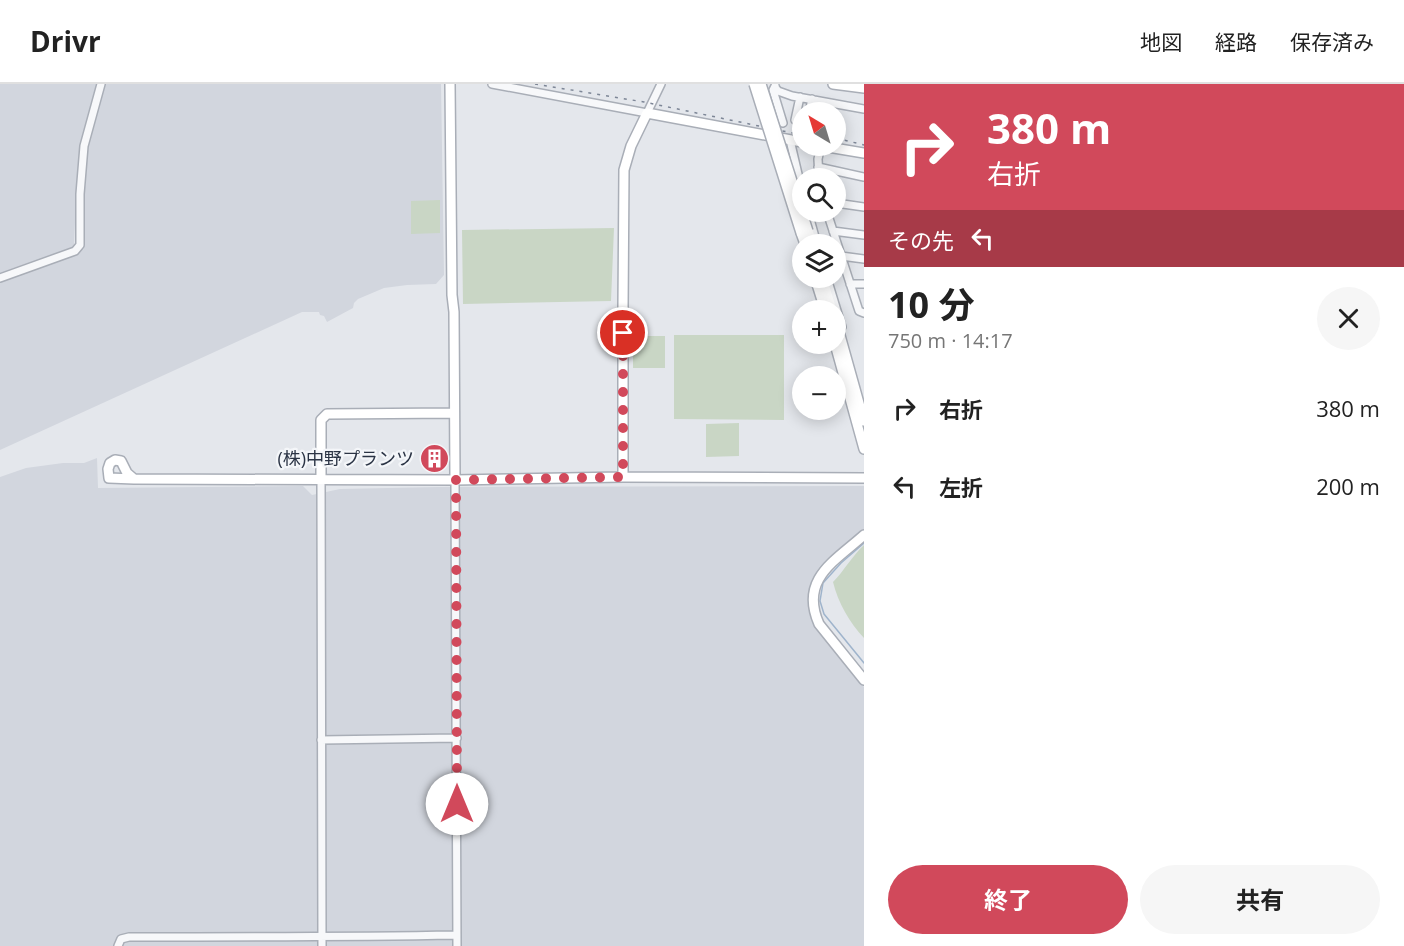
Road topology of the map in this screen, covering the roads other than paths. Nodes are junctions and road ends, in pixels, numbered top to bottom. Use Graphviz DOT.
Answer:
graph roads {
  1 [pos="101,84"];
  2 [pos="450,84"];
  3 [pos="492,84"];
  4 [pos="661,84"];
  5 [pos="754,84"];
  6 [pos="761,84"];
  7 [pos="833,84"];
  8 [pos="775,86"];
  9 [pos="864,88"];
  10 [pos="800,97"];
  11 [pos="812,99"];
  12 [pos="799,102"];
  13 [pos="811,102"];
  14 [pos="864,109"];
  15 [pos="646,113"];
  16 [pos="783,123"];
  17 [pos="790,140"];
  18 [pos="846,150"];
  19 [pos="864,153"];
  20 [pos="820,156"];
  21 [pos="818,167"];
  22 [pos="797,168"];
  23 [pos="864,177"];
  24 [pos="846,204"];
  25 [pos="864,207"];
  26 [pos="830,222"];
  27 [pos="833,231"];
  28 [pos="805,232"];
  29 [pos="834,234"];
  30 [pos="864,235"];
  31 [pos="846,257"];
  32 [pos="864,259"];
  33 [pos="846,273"];
  34 [pos="0,278"];
  35 [pos="850,284"];
  36 [pos="864,284"];
  37 [pos="830,288"];
  38 [pos="623,309"];
  39 [pos="864,313"];
  40 [pos="623,333"];
  41 [pos="838,354"];
  42 [pos="846,354"];
  43 [pos="849,365"];
  44 [pos="454,413"];
  45 [pos="864,421"];
  46 [pos="864,449"];
  47 [pos="623,477"];
  48 [pos="864,478"];
  49 [pos="134,479"];
  50 [pos="321,479"];
  51 [pos="456,480"];
  52 [pos="864,535"];
  53 [pos="864,680"];
  54 [pos="457,738"];
  55 [pos="321,740"];
  56 [pos="457,934"];
  57 [pos="322,937"];
  58 [pos="118,946"];
  59 [pos="322,946"];
  60 [pos="457,946"];
  1 -- 34 [label="street"];
  2 -- 44 [label="street"];
  3 -- 15 [label="street"];
  4 -- 15 [label="street"];
  5 -- 28 [label="street, bridge"];
  6 -- 28 [label="street, bridge"];
  7 -- 9 [label="street"];
  8 -- 10 [label="street"];
  8 -- 16 [label="street"];
  10 -- 11 [label="street"];
  10 -- 12 [label="street"];
  11 -- 13 [label="street"];
  11 -- 14 [label="street"];
  15 -- 17 [label="street"];
  15 -- 38 [label="street"];
  17 -- 22 [label="street"];
  18 -- 19 [label="street"];
  20 -- 21 [label="street"];
  21 -- 23 [label="street"];
  24 -- 25 [label="street"];
  26 -- 27 [label="street"];
  27 -- 29 [label="street"];
  27 -- 30 [label="street"];
  31 -- 32 [label="street"];
  33 -- 35 [label="street"];
  35 -- 36 [label="street"];
  35 -- 39 [label="street"];
  37 -- 43 [label="street"];
  40 -- 47 [label="street"];
  41 -- 46 [label="street"];
  42 -- 43 [label="street"];
  43 -- 45 [label="street"];
  44 -- 50 [label="street"];
  44 -- 51 [label="street"];
  47 -- 48 [label="street"];
  47 -- 51 [label="street"];
  49 -- 49 [label="street"];
  49 -- 50 [label="street"];
  50 -- 51 [label="street"];
  50 -- 55 [label="street"];
  51 -- 54 [label="street"];
  52 -- 53 [label="street"];
  54 -- 55 [label="street"];
  54 -- 56 [label="street"];
  55 -- 57 [label="street"];
  56 -- 57 [label="street"];
  56 -- 60 [label="street"];
  57 -- 58 [label="street"];
  57 -- 59 [label="street"];
}
